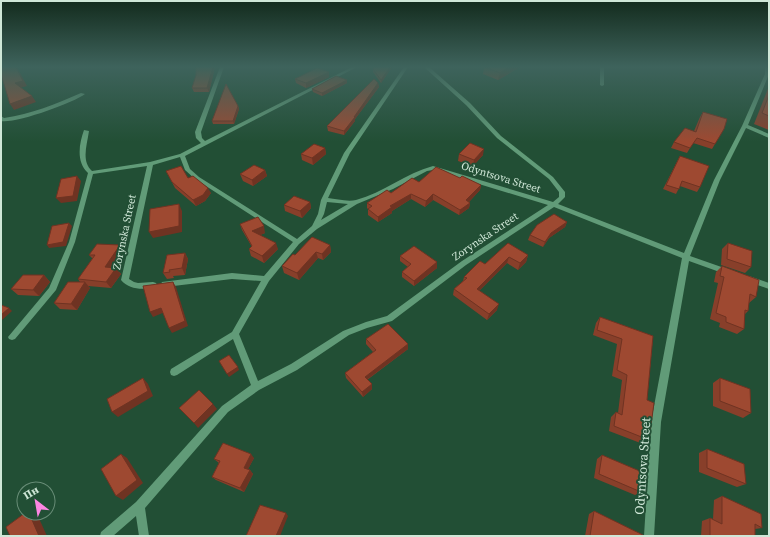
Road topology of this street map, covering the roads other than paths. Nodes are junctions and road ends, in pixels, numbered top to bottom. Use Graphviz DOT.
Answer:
graph roads {
  1 [pos="213,92"];
  2 [pos="305,92"];
  3 [pos="389,92"];
  4 [pos="454,92"];
  5 [pos="759,92"];
  6 [pos="83,94"];
  7 [pos="2,119"];
  8 [pos="745,126"];
  9 [pos="86,132"];
  10 [pos="769,136"];
  11 [pos="204,143"];
  12 [pos="182,155"];
  13 [pos="150,164"];
  14 [pos="91,173"];
  15 [pos="324,200"];
  16 [pos="355,203"];
  17 [pos="552,204"];
  18 [pos="315,227"];
  19 [pos="297,242"];
  20 [pos="686,257"];
  21 [pos="734,274"];
  22 [pos="741,276"];
  23 [pos="266,279"];
  24 [pos="769,286"];
  25 [pos="234,334"];
  26 [pos="12,337"];
  27 [pos="174,372"];
  28 [pos="256,387"];
  29 [pos="140,506"];
  30 [pos="105,536"];
  31 [pos="144,536"];
  32 [pos="649,536"];
  1 -- 11 [label="street"];
  2 -- 11 [label="street"];
  3 -- 15 [label="street"];
  4 -- 17 [label="street, Zorynska Street"];
  5 -- 8 [label="street, Odyntsova Street"];
  6 -- 7 [label="street"];
  8 -- 10 [label="street"];
  8 -- 20 [label="street, Odyntsova Street"];
  9 -- 14 [label="street"];
  11 -- 12 [label="street"];
  12 -- 13 [label="street"];
  12 -- 19 [label="street"];
  13 -- 14 [label="street"];
  13 -- 23 [label="street, Zorynska Street"];
  14 -- 26 [label="street"];
  15 -- 16 [label="street"];
  15 -- 18 [label="street"];
  16 -- 17 [label="street, Odyntsova Street"];
  16 -- 18 [label="street, Odyntsova Street"];
  17 -- 20 [label="street, Odyntsova Street"];
  17 -- 28 [label="street, Zorynska Street"];
  18 -- 19 [label="street"];
  19 -- 23 [label="street"];
  20 -- 21 [label="street, Odyntsova Street"];
  20 -- 32 [label="street, Odyntsova Street"];
  22 -- 24 [label="street"];
  23 -- 25 [label="street"];
  25 -- 27 [label="street"];
  25 -- 28 [label="street"];
  28 -- 29 [label="street, Zorynska Street"];
  29 -- 30 [label="street, Zorynska Street"];
  29 -- 31 [label="street"];
}
